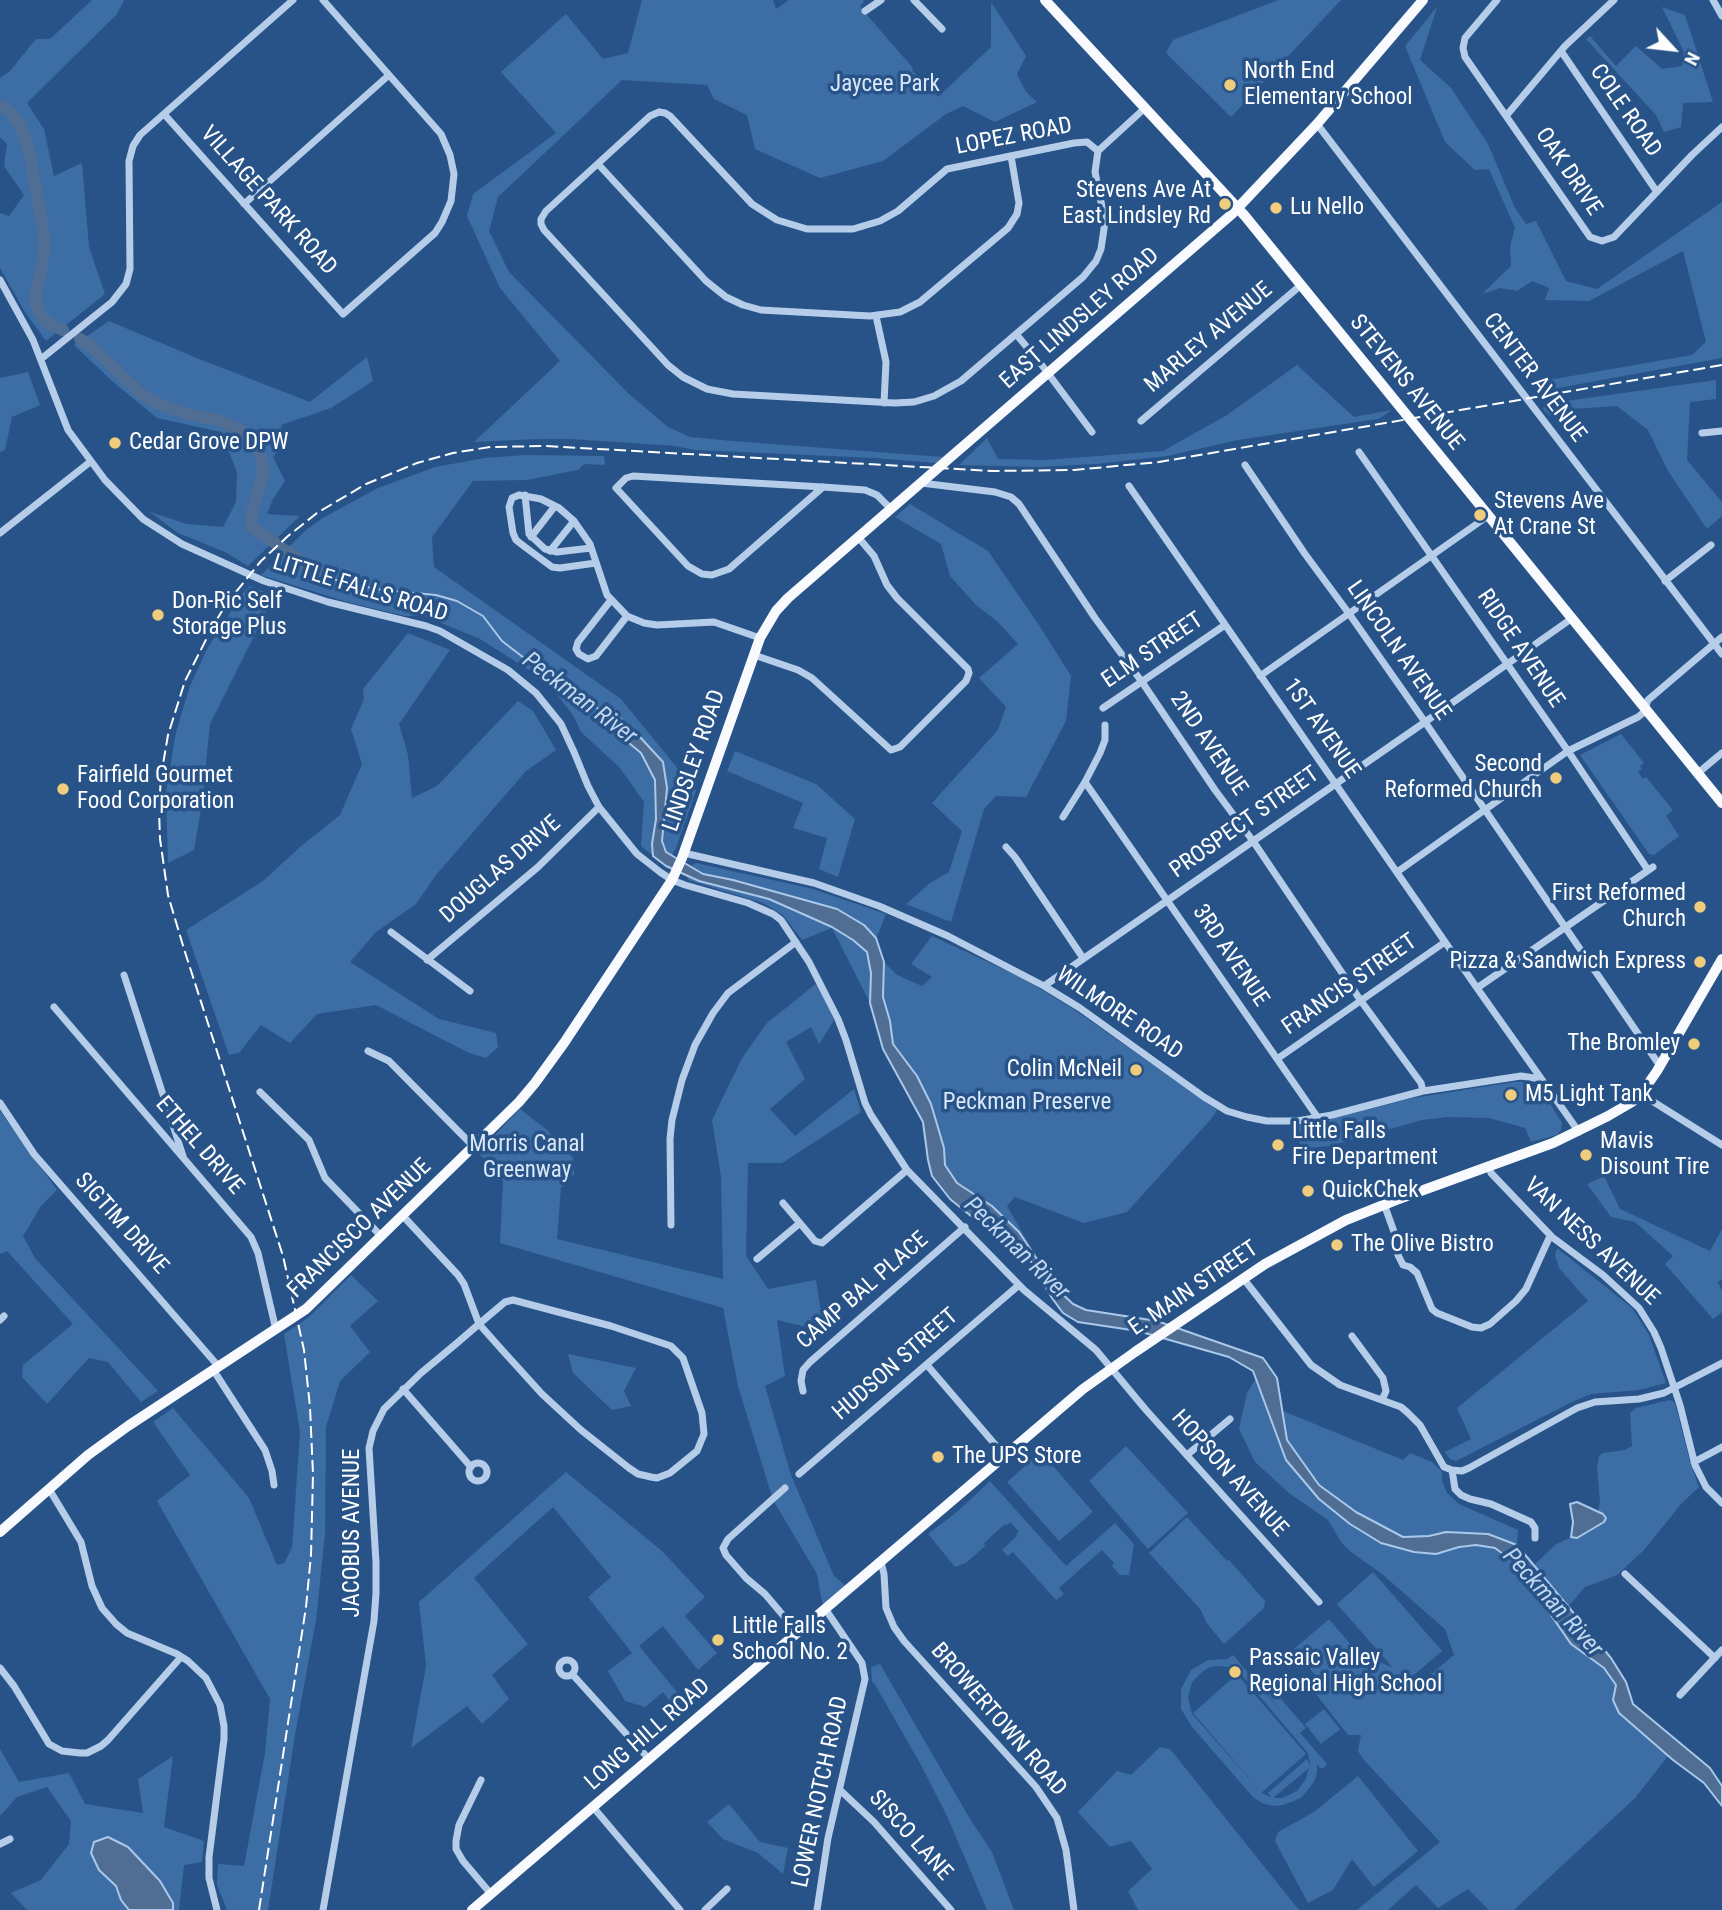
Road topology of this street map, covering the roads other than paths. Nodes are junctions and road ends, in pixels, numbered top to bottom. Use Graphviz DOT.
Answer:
graph roads {
  1 [pos="293,0"];
  2 [pos="323,0"];
  3 [pos="881,0"];
  4 [pos="914,0"];
  5 [pos="1045,0"];
  6 [pos="1423,0"];
  7 [pos="1497,0"];
  8 [pos="1614,0"];
  9 [pos="1713,0"];
  10 [pos="865,11"];
  11 [pos="1722,16"];
  12 [pos="942,29"];
  13 [pos="1560,51"];
  14 [pos="389,75"];
  15 [pos="1145,108"];
  16 [pos="164,114"];
  17 [pos="1506,116"];
  18 [pos="1317,124"];
  19 [pos="1722,127"];
  20 [pos="1098,151"];
  21 [pos="1010,156"];
  22 [pos="598,163"];
  23 [pos="1657,192"];
  24 [pos="244,204"];
  25 [pos="1238,209"];
  26 [pos="0,279"];
  27 [pos="1301,285"];
  28 [pos="876,316"];
  29 [pos="1016,334"];
  30 [pos="41,359"];
  31 [pos="1047,373"];
  32 [pos="884,403"];
  33 [pos="1141,421"];
  34 [pos="1722,430"];
  35 [pos="1092,432"];
  36 [pos="1702,433"];
  37 [pos="1359,452"];
  38 [pos="90,462"];
  39 [pos="1245,465"];
  40 [pos="920,483"];
  41 [pos="1129,486"];
  42 [pos="823,487"];
  43 [pos="525,495"];
  44 [pos="555,506"];
  45 [pos="891,509"];
  46 [pos="1488,516"];
  47 [pos="574,520"];
  48 [pos="0,533"];
  49 [pos="531,537"];
  50 [pos="858,537"];
  51 [pos="1711,545"];
  52 [pos="592,548"];
  53 [pos="550,551"];
  54 [pos="1433,556"];
  55 [pos="596,563"];
  56 [pos="1665,581"];
  57 [pos="611,600"];
  58 [pos="1350,615"];
  59 [pos="627,616"];
  60 [pos="1571,619"];
  61 [pos="1225,625"];
  62 [pos="1722,637"];
  63 [pos="760,638"];
  64 [pos="1714,644"];
  65 [pos="1722,654"];
  66 [pos="754,655"];
  67 [pos="1507,664"];
  68 [pos="1260,676"];
  69 [pos="1142,682"];
  70 [pos="1103,708"];
  71 [pos="1644,708"];
  72 [pos="1425,722"];
  73 [pos="1105,725"];
  74 [pos="1568,751"];
  75 [pos="1722,753"];
  76 [pos="1698,773"];
  77 [pos="1085,782"];
  78 [pos="1336,783"];
  79 [pos="1722,803"];
  80 [pos="598,807"];
  81 [pos="1485,809"];
  82 [pos="1063,817"];
  83 [pos="1253,841"];
  84 [pos="1006,847"];
  85 [pos="683,855"];
  86 [pos="1397,872"];
  87 [pos="673,877"];
  88 [pos="1168,900"];
  89 [pos="1565,926"];
  90 [pos="391,932"];
  91 [pos="796,942"];
  92 [pos="1445,942"];
  93 [pos="1083,958"];
  94 [pos="1722,959"];
  95 [pos="427,960"];
  96 [pos="124,975"];
  97 [pos="1044,986"];
  98 [pos="1477,988"];
  99 [pos="470,991"];
  100 [pos="1361,1001"];
  101 [pos="54,1007"];
  102 [pos="368,1051"];
  103 [pos="1277,1059"];
  104 [pos="1660,1066"];
  105 [pos="1541,1079"];
  106 [pos="260,1091"];
  107 [pos="1423,1091"];
  108 [pos="1640,1094"];
  109 [pos="0,1103"];
  110 [pos="1318,1118"];
  111 [pos="1579,1132"];
  112 [pos="1722,1145"];
  113 [pos="474,1147"];
  114 [pos="184,1160"];
  115 [pos="1489,1167"];
  116 [pos="907,1170"];
  117 [pos="783,1203"];
  118 [pos="1384,1204"];
  119 [pos="402,1216"];
  120 [pos="800,1223"];
  121 [pos="671,1225"];
  122 [pos="965,1227"];
  123 [pos="381,1236"];
  124 [pos="1550,1236"];
  125 [pos="757,1259"];
  126 [pos="1243,1278"];
  127 [pos="1019,1285"];
  128 [pos="480,1324"];
  129 [pos="276,1330"];
  130 [pos="1352,1336"];
  131 [pos="1722,1363"];
  132 [pos="927,1365"];
  133 [pos="217,1369"];
  134 [pos="1112,1369"];
  135 [pos="1675,1388"];
  136 [pos="403,1389"];
  137 [pos="803,1391"];
  138 [pos="1382,1400"];
  139 [pos="1230,1419"];
  140 [pos="1722,1447"];
  141 [pos="1004,1455"];
  142 [pos="1187,1455"];
  143 [pos="1694,1462"];
  144 [pos="471,1466"];
  145 [pos="1452,1470"];
  146 [pos="799,1474"];
  147 [pos="274,1485"];
  148 [pos="785,1488"];
  149 [pos="50,1489"];
  150 [pos="1722,1503"];
  151 [pos="0,1531"];
  152 [pos="1535,1538"];
  153 [pos="881,1562"];
  154 [pos="1625,1574"];
  155 [pos="1319,1602"];
  156 [pos="826,1610"];
  157 [pos="799,1633"];
  158 [pos="1722,1650"];
  159 [pos="181,1657"];
  160 [pos="1715,1658"];
  161 [pos="0,1668"];
  162 [pos="572,1674"];
  163 [pos="1680,1695"];
  164 [pos="649,1759"];
  165 [pos="481,1780"];
  166 [pos="840,1790"];
  167 [pos="593,1807"];
  168 [pos="10,1839"];
  169 [pos="0,1844"];
  170 [pos="727,1889"];
  171 [pos="491,1894"];
  172 [pos="217,1910"];
  173 [pos="323,1910"];
  174 [pos="472,1910"];
  175 [pos="680,1910"];
  176 [pos="705,1910"];
  177 [pos="817,1910"];
  178 [pos="951,1910"];
  179 [pos="1074,1910"];
  1 -- 16 [label="street"];
  2 -- 14 [label="street"];
  3 -- 10 [label="street"];
  4 -- 12 [label="street"];
  5 -- 15 [label="main road, STEVENS AVENUE"];
  6 -- 18 [label="main road, EAST LINDSLEY ROAD"];
  7 -- 17 [label="street, OAK DRIVE"];
  8 -- 13 [label="street"];
  9 -- 11 [label="street"];
  13 -- 17 [label="street"];
  13 -- 23 [label="street, COLE ROAD"];
  14 -- 24 [label="street"];
  14 -- 24 [label="street, VILLAGE PARK ROAD"];
  15 -- 20 [label="street"];
  15 -- 25 [label="main road, STEVENS AVENUE"];
  16 -- 24 [label="street, VILLAGE PARK ROAD"];
  16 -- 30 [label="street"];
  17 -- 23 [label="street, OAK DRIVE"];
  18 -- 25 [label="main road, EAST LINDSLEY ROAD"];
  18 -- 56 [label="street, CENTER AVENUE"];
  19 -- 23 [label="street, OAK DRIVE"];
  20 -- 21 [label="street, LOPEZ ROAD"];
  20 -- 29 [label="street"];
  21 -- 22 [label="street, LOPEZ ROAD"];
  21 -- 28 [label="street"];
  22 -- 28 [label="street"];
  22 -- 32 [label="street"];
  25 -- 27 [label="main road, STEVENS AVENUE"];
  25 -- 31 [label="main road, EAST LINDSLEY ROAD"];
  26 -- 30 [label="street, LITTLE FALLS ROAD"];
  27 -- 33 [label="street, MARLEY AVENUE"];
  27 -- 46 [label="main road, STEVENS AVENUE"];
  28 -- 32 [label="street"];
  29 -- 31 [label="street"];
  29 -- 32 [label="street"];
  30 -- 38 [label="street, LITTLE FALLS ROAD"];
  31 -- 35 [label="street"];
  31 -- 40 [label="main road, EAST LINDSLEY ROAD"];
  34 -- 36 [label="street"];
  37 -- 54 [label="street, RIDGE AVENUE"];
  38 -- 48 [label="street"];
  38 -- 80 [label="street, LITTLE FALLS ROAD"];
  39 -- 58 [label="street, LINCOLN AVENUE"];
  40 -- 45 [label="main road, EAST LINDSLEY ROAD"];
  40 -- 69 [label="street, 2ND AVENUE"];
  41 -- 61 [label="street, 1ST AVENUE"];
  42 -- 42 [label="street"];
  42 -- 45 [label="street"];
  43 -- 44 [label="street"];
  43 -- 49 [label="street"];
  43 -- 55 [label="street"];
  44 -- 47 [label="street"];
  44 -- 49 [label="street"];
  45 -- 50 [label="main road, EAST LINDSLEY ROAD"];
  46 -- 54 [label="street"];
  46 -- 60 [label="main road, STEVENS AVENUE"];
  47 -- 52 [label="street"];
  47 -- 53 [label="street"];
  49 -- 53 [label="street"];
  50 -- 63 [label="main road, EAST LINDSLEY ROAD"];
  50 -- 66 [label="street"];
  51 -- 56 [label="street"];
  52 -- 53 [label="street"];
  52 -- 55 [label="street"];
  54 -- 58 [label="street"];
  54 -- 67 [label="street, RIDGE AVENUE"];
  55 -- 57 [label="street"];
  56 -- 64 [label="street, CENTER AVENUE"];
  57 -- 59 [label="street"];
  57 -- 59 [label="street"];
  58 -- 68 [label="street"];
  58 -- 72 [label="street, LINCOLN AVENUE"];
  59 -- 63 [label="street"];
  60 -- 67 [label="street, PROSPECT STREET"];
  60 -- 71 [label="main road, STEVENS AVENUE"];
  61 -- 68 [label="street, 1ST AVENUE"];
  61 -- 69 [label="street, ELM STREET"];
  62 -- 64 [label="street"];
  63 -- 66 [label="main road, EAST LINDSLEY ROAD"];
  64 -- 65 [label="street, CENTER AVENUE"];
  64 -- 71 [label="street"];
  66 -- 85 [label="main road, LINDSLEY ROAD"];
  67 -- 72 [label="street, PROSPECT STREET"];
  67 -- 74 [label="street, RIDGE AVENUE"];
  68 -- 78 [label="street, 1ST AVENUE"];
  69 -- 70 [label="street, ELM STREET"];
  69 -- 83 [label="street, 2ND AVENUE"];
  71 -- 74 [label="street"];
  71 -- 76 [label="main road, STEVENS AVENUE"];
  72 -- 78 [label="street, PROSPECT STREET"];
  72 -- 81 [label="street, LINCOLN AVENUE"];
  73 -- 77 [label="street"];
  74 -- 81 [label="street"];
  74 -- 89 [label="street, RIDGE AVENUE"];
  75 -- 76 [label="street"];
  76 -- 79 [label="main road, STEVENS AVENUE"];
  77 -- 82 [label="street"];
  77 -- 88 [label="street, 3RD AVENUE"];
  78 -- 83 [label="street, PROSPECT STREET"];
  78 -- 86 [label="street, 1ST AVENUE"];
  80 -- 87 [label="street, LITTLE FALLS ROAD"];
  80 -- 95 [label="street, DOUGLAS DRIVE"];
  81 -- 86 [label="street"];
  81 -- 89 [label="street, LINCOLN AVENUE"];
  83 -- 88 [label="street, PROSPECT STREET"];
  83 -- 100 [label="street, 2ND AVENUE"];
  84 -- 93 [label="street"];
  85 -- 87 [label="main road, LINDSLEY ROAD"];
  85 -- 97 [label="street, WILMORE ROAD"];
  86 -- 92 [label="street, 1ST AVENUE"];
  87 -- 91 [label="street, LITTLE FALLS ROAD"];
  87 -- 113 [label="main road, FRANCISCO AVENUE"];
  88 -- 93 [label="street, PROSPECT STREET"];
  88 -- 103 [label="street, 3RD AVENUE"];
  89 -- 98 [label="street"];
  89 -- 104 [label="street, LINCOLN AVENUE"];
  90 -- 95 [label="street"];
  91 -- 116 [label="street, HOPSON AVENUE"];
  91 -- 121 [label="street"];
  92 -- 98 [label="street, 1ST AVENUE"];
  92 -- 100 [label="street, FRANCIS STREET"];
  93 -- 97 [label="street, PROSPECT STREET"];
  94 -- 104 [label="main road, E. MAIN STREET"];
  95 -- 99 [label="street"];
  96 -- 114 [label="street"];
  97 -- 110 [label="street, WILMORE ROAD"];
  98 -- 105 [label="street, 1ST AVENUE"];
  100 -- 103 [label="street, FRANCIS STREET"];
  100 -- 107 [label="street, 2ND AVENUE"];
  101 -- 114 [label="street, ETHEL DRIVE"];
  102 -- 113 [label="street"];
  103 -- 110 [label="street, 3RD AVENUE"];
  104 -- 108 [label="main road, E. MAIN STREET"];
  105 -- 107 [label="street, WILMORE ROAD"];
  105 -- 111 [label="street, 1ST AVENUE"];
  106 -- 123 [label="street"];
  107 -- 110 [label="street, WILMORE ROAD"];
  108 -- 111 [label="main road, E. MAIN STREET"];
  108 -- 112 [label="street"];
  109 -- 133 [label="street, SIGTIM DRIVE"];
  111 -- 115 [label="main road, E. MAIN STREET"];
  113 -- 119 [label="main road, FRANCISCO AVENUE"];
  114 -- 129 [label="street, ETHEL DRIVE"];
  115 -- 118 [label="main road, E. MAIN STREET"];
  115 -- 124 [label="street, VAN NESS AVENUE"];
  116 -- 120 [label="street"];
  116 -- 122 [label="street, HOPSON AVENUE"];
  117 -- 120 [label="street"];
  118 -- 124 [label="street"];
  118 -- 126 [label="main road, E. MAIN STREET"];
  119 -- 123 [label="main road, FRANCISCO AVENUE"];
  119 -- 128 [label="street"];
  120 -- 125 [label="street"];
  122 -- 127 [label="street, HOPSON AVENUE"];
  122 -- 137 [label="street, CAMP BAL PLACE"];
  123 -- 129 [label="main road, FRANCISCO AVENUE"];
  124 -- 135 [label="street, VAN NESS AVENUE"];
  126 -- 134 [label="main road, E. MAIN STREET"];
  126 -- 138 [label="street"];
  127 -- 132 [label="street, HUDSON STREET"];
  127 -- 134 [label="street, HOPSON AVENUE"];
  128 -- 128 [label="street, JACOBUS AVENUE"];
  128 -- 136 [label="street, JACOBUS AVENUE"];
  129 -- 133 [label="main road, FRANCISCO AVENUE"];
  130 -- 138 [label="street"];
  131 -- 135 [label="street"];
  132 -- 141 [label="street"];
  132 -- 146 [label="street, HUDSON STREET"];
  133 -- 147 [label="street, SIGTIM DRIVE"];
  133 -- 149 [label="main road, FRANCISCO AVENUE"];
  134 -- 141 [label="main road, E. MAIN STREET"];
  134 -- 142 [label="street, HOPSON AVENUE"];
  135 -- 143 [label="street, VAN NESS AVENUE"];
  135 -- 145 [label="street"];
  136 -- 144 [label="street"];
  136 -- 173 [label="street, JACOBUS AVENUE"];
  138 -- 145 [label="street"];
  139 -- 142 [label="street"];
  140 -- 143 [label="street"];
  141 -- 153 [label="main road, E. MAIN STREET"];
  142 -- 155 [label="street, HOPSON AVENUE"];
  143 -- 150 [label="street, VAN NESS AVENUE"];
  145 -- 152 [label="street"];
  148 -- 157 [label="street"];
  149 -- 151 [label="main road, FRANCISCO AVENUE"];
  149 -- 159 [label="street"];
  153 -- 156 [label="main road, LONG HILL ROAD"];
  153 -- 179 [label="street, BROWERTOWN ROAD"];
  154 -- 160 [label="street"];
  156 -- 157 [label="main road, LONG HILL ROAD"];
  156 -- 166 [label="street, LOWER NOTCH ROAD"];
  157 -- 164 [label="main road, LONG HILL ROAD"];
  158 -- 160 [label="street"];
  159 -- 161 [label="street"];
  159 -- 172 [label="street"];
  160 -- 163 [label="street"];
  162 -- 164 [label="street"];
  164 -- 167 [label="main road, LONG HILL ROAD"];
  165 -- 171 [label="street"];
  166 -- 177 [label="street, LOWER NOTCH ROAD"];
  166 -- 178 [label="street, SISCO LANE"];
  167 -- 171 [label="main road, LONG HILL ROAD"];
  167 -- 175 [label="street"];
  168 -- 169 [label="street"];
  170 -- 176 [label="street"];
  171 -- 174 [label="main road, LONG HILL ROAD"];
}
